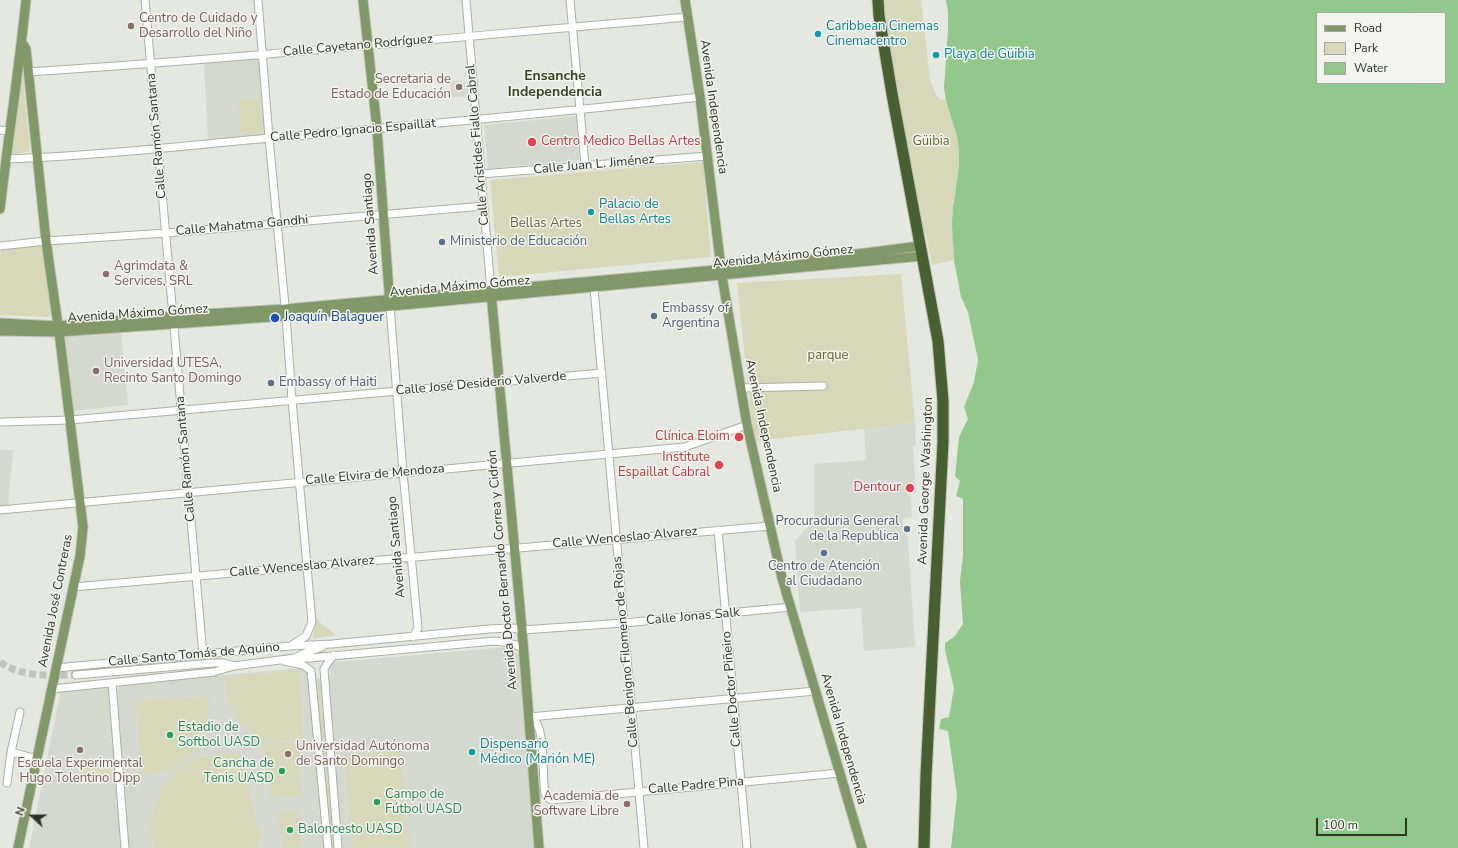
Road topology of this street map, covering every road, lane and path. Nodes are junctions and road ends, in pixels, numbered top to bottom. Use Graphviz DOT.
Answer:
graph roads {
  1 [pos="26,0"];
  2 [pos="145,0"];
  3 [pos="258,0"];
  4 [pos="363,0"];
  5 [pos="466,0"];
  6 [pos="570,0"];
  7 [pos="685,0"];
  8 [pos="872,0"];
  9 [pos="878,0"];
  10 [pos="688,17"];
  11 [pos="573,27"];
  12 [pos="469,36"];
  13 [pos="22,43"];
  14 [pos="367,46"];
  15 [pos="262,54"];
  16 [pos="151,64"];
  17 [pos="27,72"];
  18 [pos="700,97"];
  19 [pos="580,110"];
  20 [pos="476,120"];
  21 [pos="377,128"];
  22 [pos="5,131"];
  23 [pos="269,138"];
  24 [pos="158,148"];
  25 [pos="707,156"];
  26 [pos="36,158"];
  27 [pos="6,159"];
  28 [pos="585,165"];
  29 [pos="480,174"];
  30 [pos="484,206"];
  31 [pos="0,209"];
  32 [pos="383,213"];
  33 [pos="277,224"];
  34 [pos="166,233"];
  35 [pos="46,241"];
  36 [pos="0,246"];
  37 [pos="919,252"];
  38 [pos="721,273"];
  39 [pos="594,288"];
  40 [pos="491,294"];
  41 [pos="390,303"];
  42 [pos="285,313"];
  43 [pos="174,320"];
  44 [pos="0,323"];
  45 [pos="59,329"];
  46 [pos="0,331"];
  47 [pos="602,373"];
  48 [pos="499,382"];
  49 [pos="823,386"];
  50 [pos="741,388"];
  51 [pos="396,391"];
  52 [pos="292,400"];
  53 [pos="182,410"];
  54 [pos="70,420"];
  55 [pos="2,422"];
  56 [pos="747,425"];
  57 [pos="609,454"];
  58 [pos="507,463"];
  59 [pos="403,472"];
  60 [pos="300,482"];
  61 [pos="189,493"];
  62 [pos="80,502"];
  63 [pos="0,510"];
  64 [pos="770,526"];
  65 [pos="718,530"];
  66 [pos="616,539"];
  67 [pos="515,548"];
  68 [pos="411,557"];
  69 [pos="307,566"];
  70 [pos="196,576"];
  71 [pos="73,587"];
  72 [pos="791,607"];
  73 [pos="726,614"];
  74 [pos="624,623"];
  75 [pos="522,630"];
  76 [pos="413,637"];
  77 [pos="332,644"];
  78 [pos="290,646"];
  79 [pos="524,649"];
  80 [pos="203,655"];
  81 [pos="334,655"];
  82 [pos="295,658"];
  83 [pos="282,661"];
  84 [pos="234,666"];
  85 [pos="56,668"];
  86 [pos="324,669"];
  87 [pos="311,671"];
  88 [pos="76,675"];
  89 [pos="112,683"];
  90 [pos="52,689"];
  91 [pos="816,690"];
  92 [pos="733,698"];
  93 [pos="631,708"];
  94 [pos="20,712"];
  95 [pos="529,718"];
  96 [pos="11,752"];
  97 [pos="37,759"];
  98 [pos="332,763"];
  99 [pos="319,764"];
  100 [pos="840,773"];
  101 [pos="333,774"];
  102 [pos="320,775"];
  103 [pos="741,782"];
  104 [pos="7,783"];
  105 [pos="639,791"];
  106 [pos="18,848"];
  107 [pos="125,848"];
  108 [pos="328,848"];
  109 [pos="338,848"];
  110 [pos="539,848"];
  111 [pos="644,848"];
  112 [pos="747,848"];
  113 [pos="862,848"];
  114 [pos="917,848"];
  115 [pos="924,848"];
  1 -- 13 [label="main road"];
  2 -- 16 [label="street, Calle Ramón Santana"];
  3 -- 15 [label="street"];
  4 -- 14 [label="main road, Avenida Santiago"];
  5 -- 12 [label="street, Calle Arístides Fiallo Cabral"];
  6 -- 11 [label="street"];
  7 -- 10 [label="main road, Avenida Independencia"];
  8 -- 37 [label="highway, Avenida George Washington"];
  9 -- 37 [label="highway, Avenida George Washington"];
  10 -- 11 [label="street, Calle Cayetano Rodríguez"];
  10 -- 18 [label="main road, Avenida Independencia"];
  11 -- 12 [label="street, Calle Cayetano Rodríguez"];
  11 -- 19 [label="street"];
  12 -- 14 [label="street, Calle Cayetano Rodríguez"];
  12 -- 20 [label="street, Calle Arístides Fiallo Cabral"];
  13 -- 17 [label="main road, Avenida José Contreras"];
  13 -- 22 [label="main road"];
  14 -- 15 [label="street, Calle Cayetano Rodríguez"];
  14 -- 21 [label="main road, Avenida Santiago"];
  15 -- 16 [label="street, Calle Cayetano Rodríguez"];
  15 -- 23 [label="street"];
  16 -- 17 [label="street, Calle Cayetano Rodríguez"];
  16 -- 24 [label="street, Calle Ramón Santana"];
  17 -- 26 [label="main road, Avenida José Contreras"];
  18 -- 19 [label="street, Calle Pedro Ignacio Espaillat"];
  18 -- 25 [label="main road, Avenida Independencia"];
  19 -- 20 [label="street, Calle Pedro Ignacio Espaillat"];
  19 -- 28 [label="street"];
  20 -- 21 [label="street, Calle Pedro Ignacio Espaillat"];
  20 -- 29 [label="street, Calle Arístides Fiallo Cabral"];
  21 -- 23 [label="street, Calle Pedro Ignacio Espaillat"];
  21 -- 32 [label="main road, Avenida Santiago"];
  22 -- 27 [label="main road"];
  23 -- 24 [label="street, Calle Pedro Ignacio Espaillat"];
  23 -- 33 [label="street"];
  24 -- 26 [label="street, Calle Pedro Ignacio Espaillat"];
  24 -- 34 [label="street, Calle Ramón Santana"];
  25 -- 28 [label="street, Calle Juan L. Jiménez"];
  25 -- 38 [label="main road, Avenida Independencia"];
  26 -- 27 [label="street, Calle Pedro Ignacio Espaillat"];
  26 -- 35 [label="main road, Avenida José Contreras"];
  27 -- 31 [label="main road"];
  28 -- 29 [label="street, Calle Juan L. Jiménez"];
  29 -- 30 [label="street, Calle Arístides Fiallo Cabral"];
  30 -- 32 [label="street, Calle Mahatma Gandhi"];
  30 -- 40 [label="street, Calle Arístides Fiallo Cabral"];
  32 -- 33 [label="street, Calle Mahatma Gandhi"];
  32 -- 41 [label="main road, Avenida Santiago"];
  33 -- 34 [label="street, Calle Mahatma Gandhi"];
  33 -- 42 [label="street"];
  34 -- 35 [label="street, Calle Mahatma Gandhi"];
  34 -- 43 [label="street, Calle Ramón Santana"];
  35 -- 36 [label="street, Calle Mahatma Gandhi"];
  35 -- 45 [label="main road, Avenida José Contreras"];
  37 -- 38 [label="main road, Avenida Máximo Gómez"];
  37 -- 114 [label="highway, Avenida George Washington"];
  37 -- 115 [label="highway, Avenida George Washington"];
  38 -- 39 [label="main road, Avenida Máximo Gómez"];
  38 -- 40 [label="main road, Avenida Máximo Gómez"];
  38 -- 50 [label="main road, Avenida Independencia"];
  39 -- 40 [label="main road, Avenida Máximo Gómez"];
  39 -- 47 [label="street, Calle Benigno Filomeno de Rojas"];
  40 -- 41 [label="main road, Avenida Máximo Gómez"];
  40 -- 48 [label="main road, Avenida Doctor Bernardo Correa y Cidrón"];
  41 -- 42 [label="main road, Avenida Máximo Gómez"];
  41 -- 51 [label="street, Avenida Santiago"];
  42 -- 43 [label="main road, Avenida Máximo Gómez"];
  42 -- 52 [label="street"];
  43 -- 45 [label="main road, Avenida Máximo Gómez"];
  43 -- 53 [label="street, Calle Ramón Santana"];
  44 -- 45 [label="main road, Avenida Máximo Gómez"];
  45 -- 46 [label="main road, Avenida Máximo Gómez"];
  45 -- 54 [label="main road, Avenida José Contreras"];
  47 -- 48 [label="street, Calle José Desiderio Valverde"];
  47 -- 57 [label="street, Calle Benigno Filomeno de Rojas"];
  48 -- 51 [label="street, Calle José Desiderio Valverde"];
  48 -- 58 [label="main road, Avenida Doctor Bernardo Correa y Cidrón"];
  49 -- 50 [label="street"];
  50 -- 56 [label="main road, Avenida Independencia"];
  51 -- 52 [label="street, Calle José Desiderio Valverde"];
  51 -- 59 [label="street, Avenida Santiago"];
  52 -- 53 [label="street, Calle José Desiderio Valverde"];
  52 -- 60 [label="street"];
  53 -- 54 [label="street, Calle José Desiderio Valverde"];
  53 -- 61 [label="street, Calle Ramón Santana"];
  54 -- 55 [label="street, Calle José Desiderio Valverde"];
  54 -- 62 [label="main road, Avenida José Contreras"];
  56 -- 57 [label="street, Calle Elvira de Mendoza"];
  56 -- 64 [label="main road, Avenida Independencia"];
  57 -- 58 [label="street, Calle Elvira de Mendoza"];
  57 -- 66 [label="street, Calle Benigno Filomeno de Rojas"];
  58 -- 59 [label="street, Calle Elvira de Mendoza"];
  58 -- 67 [label="main road, Avenida Doctor Bernardo Correa y Cidrón"];
  59 -- 60 [label="street, Calle Elvira de Mendoza"];
  59 -- 68 [label="street, Avenida Santiago"];
  60 -- 61 [label="street, Calle Elvira de Mendoza"];
  60 -- 69 [label="street"];
  61 -- 62 [label="street, Calle Elvira de Mendoza"];
  61 -- 70 [label="street, Calle Ramón Santana"];
  62 -- 63 [label="street, Calle Elvira de Mendoza"];
  62 -- 71 [label="main road, Avenida José Contreras"];
  64 -- 65 [label="street, Calle Wenceslao Alvarez"];
  64 -- 72 [label="main road, Avenida Independencia"];
  65 -- 66 [label="street, Calle Wenceslao Alvarez"];
  65 -- 73 [label="street, Calle Doctor Piñeiro"];
  66 -- 67 [label="street, Calle Wenceslao Alvarez"];
  66 -- 74 [label="street, Calle Benigno Filomeno de Rojas"];
  67 -- 68 [label="street, Calle Wenceslao Alvarez"];
  67 -- 75 [label="main road, Avenida Doctor Bernardo Correa y Cidrón"];
  68 -- 69 [label="street, Calle Wenceslao Alvarez"];
  68 -- 76 [label="street, Avenida Santiago"];
  69 -- 70 [label="street, Calle Wenceslao Alvarez"];
  69 -- 78 [label="street"];
  70 -- 71 [label="street, Calle Wenceslao Alvarez"];
  70 -- 80 [label="street, Calle Ramón Santana"];
  71 -- 85 [label="main road, Avenida José Contreras"];
  72 -- 73 [label="street, Calle Jonas Salk"];
  72 -- 91 [label="main road, Avenida Independencia"];
  73 -- 74 [label="street, Calle Jonas Salk"];
  73 -- 92 [label="street, Calle Doctor Piñeiro"];
  74 -- 75 [label="street, Calle Jonas Salk"];
  74 -- 93 [label="street, Calle Benigno Filomeno de Rojas"];
  75 -- 76 [label="street, Calle Santo Tomás de Aquino"];
  75 -- 79 [label="main road, Avenida Doctor Bernardo Correa y Cidrón"];
  76 -- 77 [label="street, Calle Santo Tomás de Aquino"];
  77 -- 78 [label="street, Calle Santo Tomás de Aquino"];
  77 -- 82 [label="street, Calle Santo Tomás de Aquino"];
  78 -- 80 [label="street, Calle Santo Tomás de Aquino"];
  79 -- 81 [label="street, Calle Santo Tomás de Aquino"];
  79 -- 95 [label="main road, Avenida Doctor Bernardo Correa y Cidrón"];
  80 -- 85 [label="street, Calle Santo Tomás de Aquino"];
  81 -- 82 [label="street, Calle Santo Tomás de Aquino"];
  81 -- 86 [label="street"];
  82 -- 83 [label="street, Calle Santo Tomás de Aquino"];
  83 -- 84 [label="street, Calle Santo Tomás de Aquino"];
  83 -- 87 [label="street"];
  84 -- 88 [label="street"];
  84 -- 89 [label="street, Calle Santo Tomás de Aquino"];
  85 -- 90 [label="main road, Avenida José Contreras"];
  86 -- 87 [label="street"];
  86 -- 98 [label="street"];
  87 -- 99 [label="street"];
  89 -- 90 [label="street, Calle Santo Tomás de Aquino"];
  89 -- 107 [label="street"];
  90 -- 97 [label="main road, Avenida José Contreras"];
  91 -- 92 [label="street"];
  91 -- 100 [label="main road, Avenida Independencia"];
  92 -- 93 [label="street"];
  92 -- 103 [label="street, Calle Doctor Piñeiro"];
  93 -- 95 [label="street"];
  93 -- 105 [label="street, Calle Benigno Filomeno de Rojas"];
  94 -- 96 [label="street"];
  95 -- 105 [label="street, Calle Padre Pina"];
  95 -- 110 [label="main road, Avenida Doctor Bernardo Correa y Cidrón"];
  96 -- 97 [label="street"];
  96 -- 104 [label="street"];
  97 -- 106 [label="main road, Avenida José Contreras"];
  98 -- 99 [label="street"];
  98 -- 101 [label="street"];
  99 -- 102 [label="street"];
  100 -- 103 [label="street, Calle Padre Pina"];
  100 -- 113 [label="main road, Avenida Independencia"];
  101 -- 102 [label="street"];
  101 -- 109 [label="street"];
  102 -- 108 [label="street"];
  103 -- 105 [label="street, Calle Padre Pina"];
  103 -- 112 [label="street, Calle Doctor Piñeiro"];
  105 -- 111 [label="street, Calle Benigno Filomeno de Rojas"];
}
